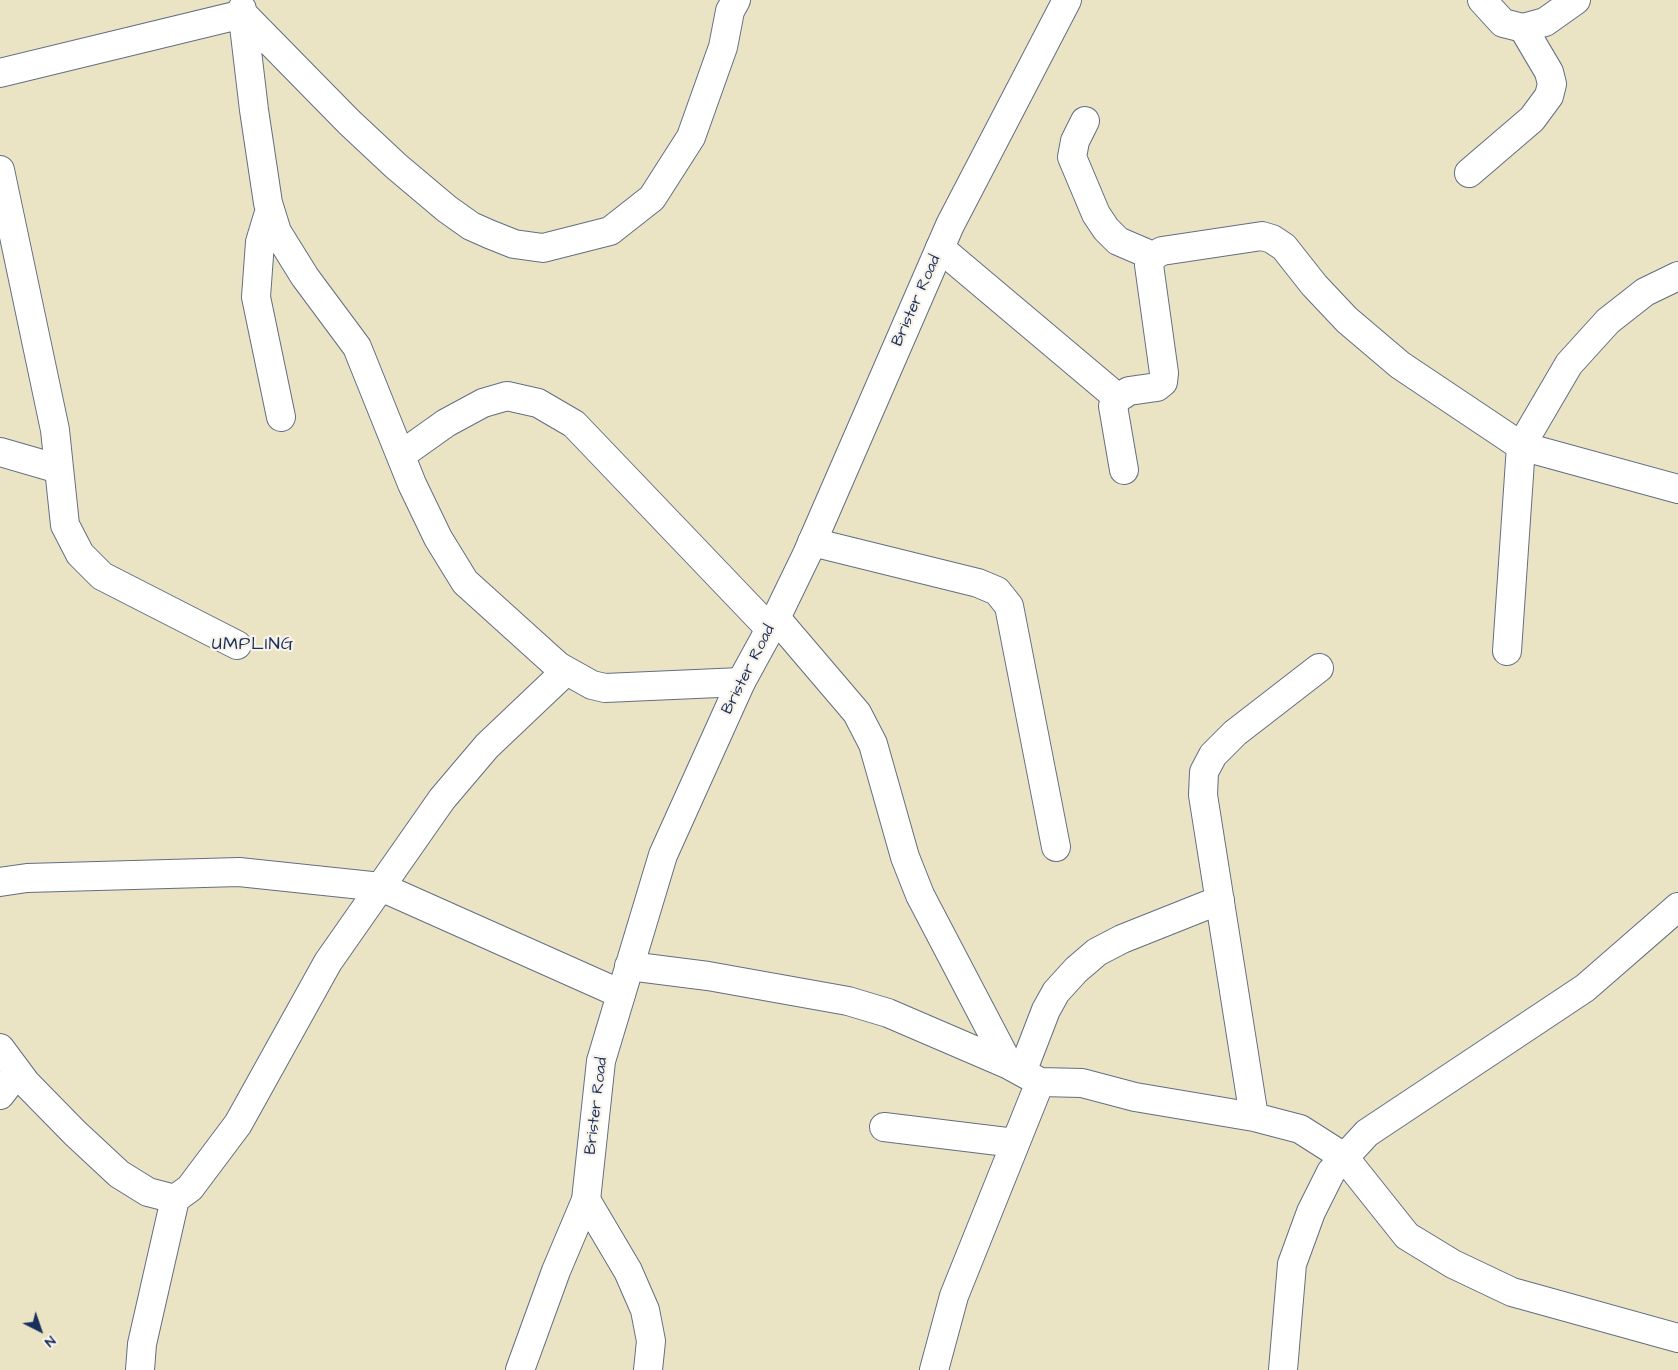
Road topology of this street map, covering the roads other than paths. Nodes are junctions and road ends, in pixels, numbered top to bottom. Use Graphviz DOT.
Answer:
graph roads {
  1 [pos="736,0"];
  2 [pos="1067,0"];
  3 [pos="1482,0"];
  4 [pos="1576,0"];
  5 [pos="242,7"];
  6 [pos="1523,28"];
  7 [pos="0,73"];
  8 [pos="1085,121"];
  9 [pos="0,170"];
  10 [pos="1469,173"];
  11 [pos="270,209"];
  12 [pos="940,248"];
  13 [pos="1153,256"];
  14 [pos="1678,276"];
  15 [pos="1118,398"];
  16 [pos="281,417"];
  17 [pos="1521,446"];
  18 [pos="0,452"];
  19 [pos="401,456"];
  20 [pos="59,469"];
  21 [pos="1124,470"];
  22 [pos="1678,489"];
  23 [pos="812,542"];
  24 [pos="773,624"];
  25 [pos="237,645"];
  26 [pos="1507,650"];
  27 [pos="1319,668"];
  28 [pos="566,671"];
  29 [pos="742,682"];
  30 [pos="1056,847"];
  31 [pos="0,882"];
  32 [pos="381,887"];
  33 [pos="1220,900"];
  34 [pos="1678,908"];
  35 [pos="630,966"];
  36 [pos="621,994"];
  37 [pos="0,1048"];
  38 [pos="1024,1073"];
  39 [pos="17,1074"];
  40 [pos="0,1095"];
  41 [pos="1254,1117"];
  42 [pos="884,1127"];
  43 [pos="1015,1143"];
  44 [pos="1344,1157"];
  45 [pos="175,1199"];
  46 [pos="586,1200"];
  47 [pos="1678,1338"];
  48 [pos="140,1370"];
  49 [pos="520,1370"];
  50 [pos="648,1370"];
  51 [pos="934,1370"];
  52 [pos="1283,1370"];
  1 -- 5 [label="street"];
  2 -- 12 [label="street, Brister Road"];
  3 -- 6 [label="street"];
  4 -- 6 [label="street"];
  5 -- 7 [label="street"];
  5 -- 11 [label="street"];
  6 -- 10 [label="street"];
  8 -- 13 [label="street"];
  9 -- 20 [label="street"];
  11 -- 16 [label="street"];
  11 -- 19 [label="street"];
  12 -- 15 [label="street"];
  12 -- 23 [label="street, Brister Road"];
  13 -- 15 [label="street"];
  13 -- 17 [label="street"];
  14 -- 17 [label="street"];
  15 -- 21 [label="street"];
  17 -- 22 [label="street"];
  17 -- 26 [label="street"];
  18 -- 20 [label="street"];
  19 -- 24 [label="street"];
  19 -- 28 [label="street"];
  20 -- 25 [label="street"];
  23 -- 24 [label="street, Brister Road"];
  23 -- 30 [label="street"];
  24 -- 29 [label="street, Brister Road"];
  24 -- 38 [label="street"];
  27 -- 33 [label="street"];
  28 -- 29 [label="street"];
  28 -- 32 [label="street"];
  29 -- 35 [label="street, Brister Road"];
  31 -- 32 [label="street"];
  32 -- 36 [label="street"];
  32 -- 45 [label="street"];
  33 -- 38 [label="street"];
  33 -- 41 [label="street"];
  34 -- 44 [label="street"];
  35 -- 36 [label="street, Brister Road"];
  35 -- 38 [label="street"];
  36 -- 46 [label="street, Brister Road"];
  37 -- 39 [label="street"];
  38 -- 41 [label="street"];
  38 -- 43 [label="street"];
  39 -- 40 [label="street"];
  39 -- 45 [label="street"];
  41 -- 44 [label="street"];
  42 -- 43 [label="street"];
  43 -- 51 [label="street"];
  44 -- 47 [label="street"];
  44 -- 52 [label="street"];
  45 -- 48 [label="street"];
  46 -- 49 [label="street, Brister Road"];
  46 -- 50 [label="street"];
}
